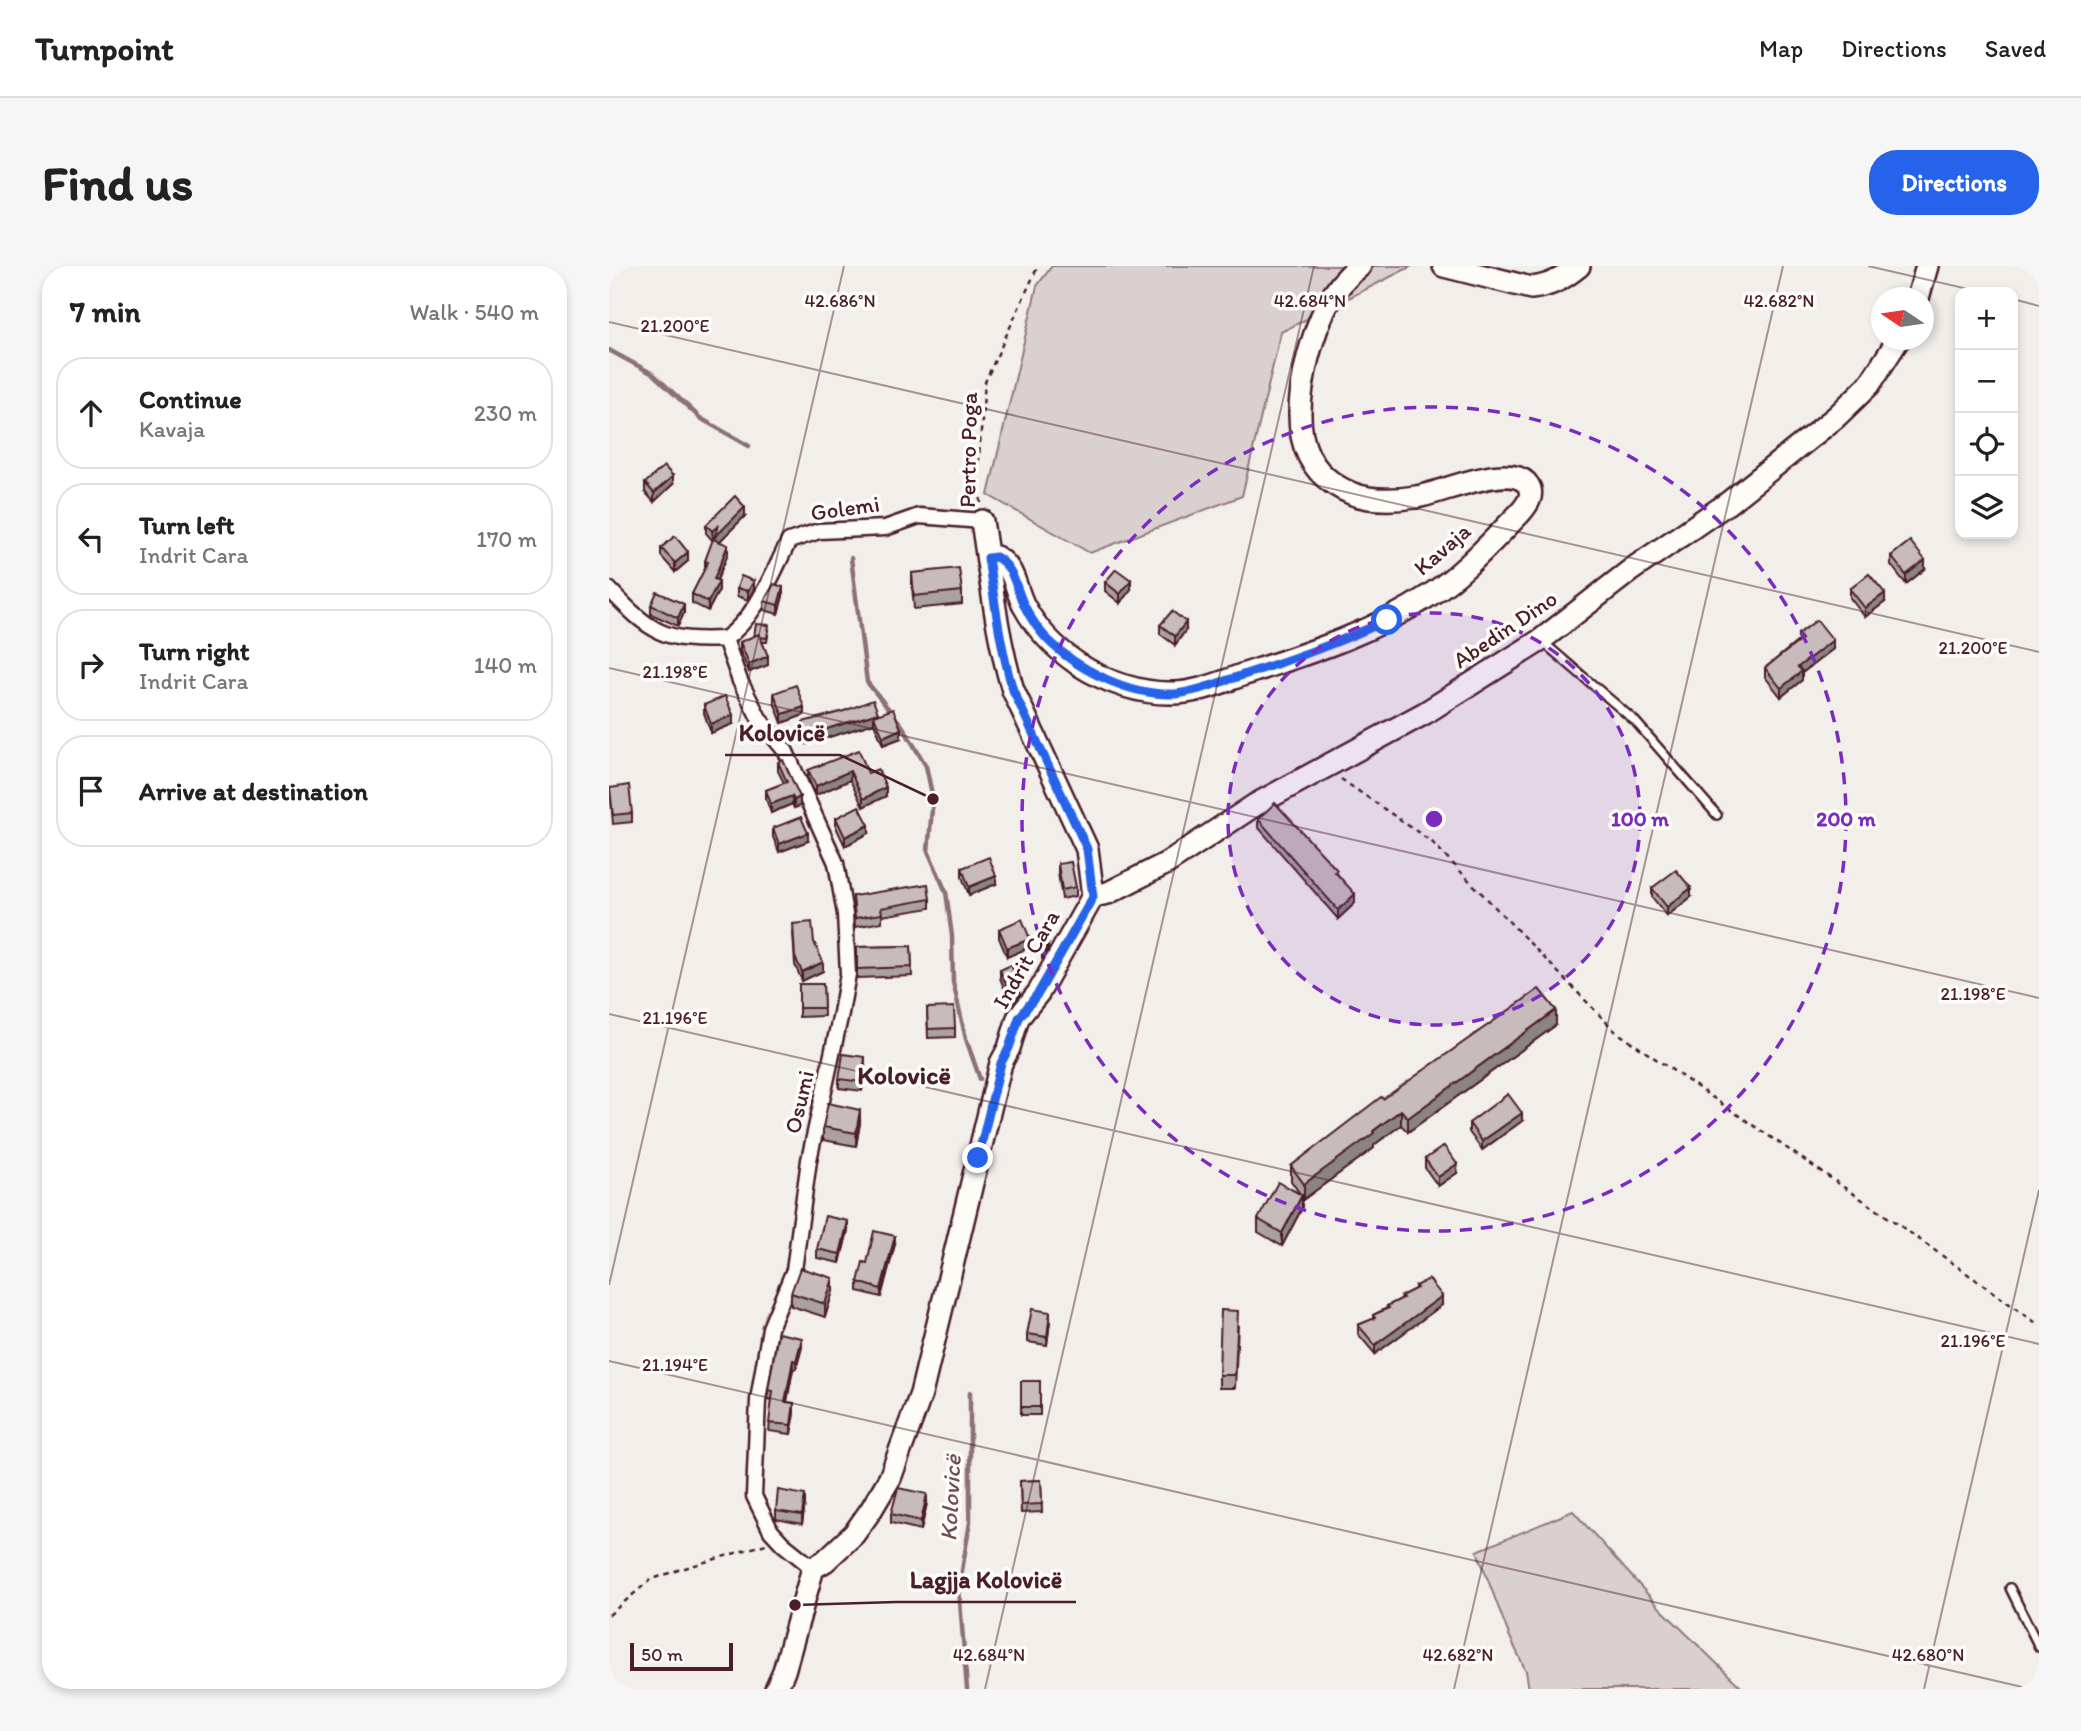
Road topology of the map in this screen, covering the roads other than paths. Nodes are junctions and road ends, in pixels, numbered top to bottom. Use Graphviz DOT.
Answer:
graph roads {
  1 [pos="1360,266"];
  2 [pos="1444,266"];
  3 [pos="1579,266"];
  4 [pos="1927,266"];
  5 [pos="1921,287"];
  6 [pos="1892,350"];
  7 [pos="982,521"];
  8 [pos="988,558"];
  9 [pos="609,589"];
  10 [pos="1541,640"];
  11 [pos="727,642"];
  12 [pos="1717,815"];
  13 [pos="1093,897"];
  14 [pos="813,1567"];
  15 [pos="2010,1588"];
  16 [pos="2039,1647"];
  17 [pos="776,1689"];
  1 -- 8 [label="street, Kavaja"];
  2 -- 3 [label="street"];
  4 -- 5 [label="street"];
  6 -- 10 [label="street, Abedin Dino"];
  7 -- 8 [label="street"];
  7 -- 11 [label="street, Golemi"];
  8 -- 13 [label="street"];
  9 -- 11 [label="street"];
  10 -- 12 [label="lane"];
  10 -- 13 [label="street, Abedin Dino"];
  11 -- 14 [label="street, Osumi"];
  13 -- 14 [label="street, Indrit Cara"];
  14 -- 17 [label="street"];
  15 -- 16 [label="lane"];
}
